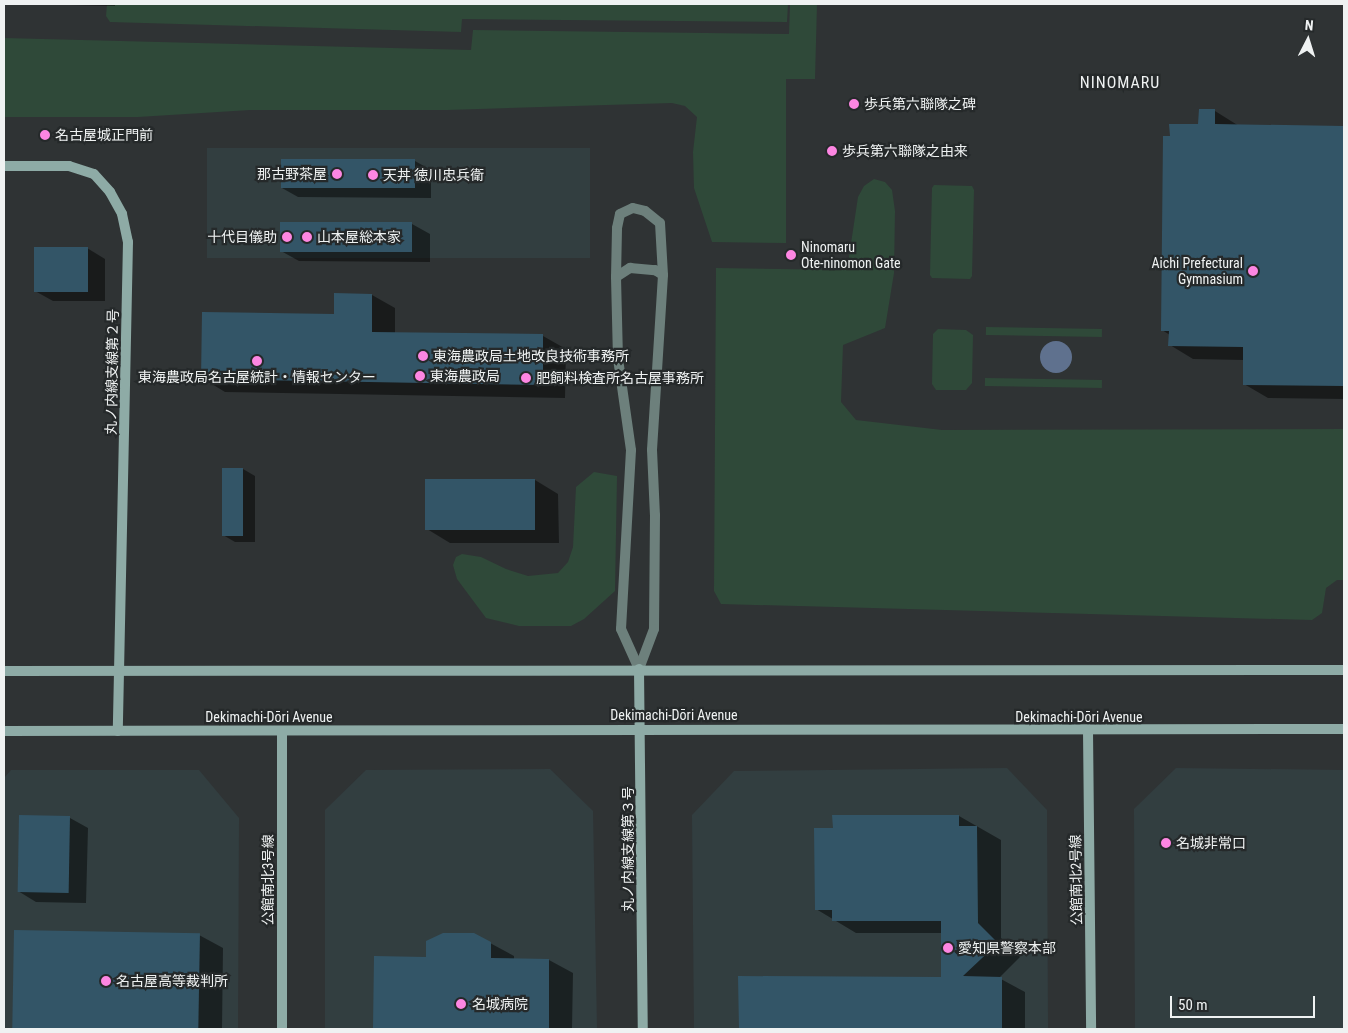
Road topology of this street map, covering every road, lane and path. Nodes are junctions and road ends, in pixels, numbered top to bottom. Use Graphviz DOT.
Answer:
graph roads {
  1 [pos="4,166"];
  2 [pos="616,276"];
  3 [pos="663,276"];
  4 [pos="639,669"];
  5 [pos="1344,670"];
  6 [pos="4,671"];
  7 [pos="120,672"];
  8 [pos="641,729"];
  9 [pos="1344,729"];
  10 [pos="4,730"];
  11 [pos="282,730"];
  12 [pos="1088,731"];
  13 [pos="118,732"];
  14 [pos="282,1029"];
  15 [pos="643,1029"];
  16 [pos="1092,1029"];
  1 -- 7 [label="main road, 丸ノ内線支線第２号"];
  2 -- 3 [label="street"];
  2 -- 3 [label="street"];
  2 -- 4 [label="street"];
  3 -- 4 [label="street"];
  4 -- 5 [label="main road"];
  4 -- 7 [label="main road"];
  4 -- 8 [label="main road, 丸ノ内線支線第３号"];
  6 -- 7 [label="main road"];
  7 -- 13 [label="main road, 丸ノ内線支線第２号"];
  8 -- 11 [label="main road, Dekimachi-Dōri Avenue"];
  8 -- 12 [label="main road, Dekimachi-Dōri Avenue"];
  8 -- 15 [label="main road, 丸ノ内線支線第３号"];
  9 -- 12 [label="main road, Dekimachi-Dōri Avenue"];
  10 -- 13 [label="main road, Dekimachi-Dōri Avenue"];
  11 -- 13 [label="main road, Dekimachi-Dōri Avenue"];
  11 -- 14 [label="main road, 公館南北3号線"];
  12 -- 16 [label="main road, 公館南北2号線"];
}
